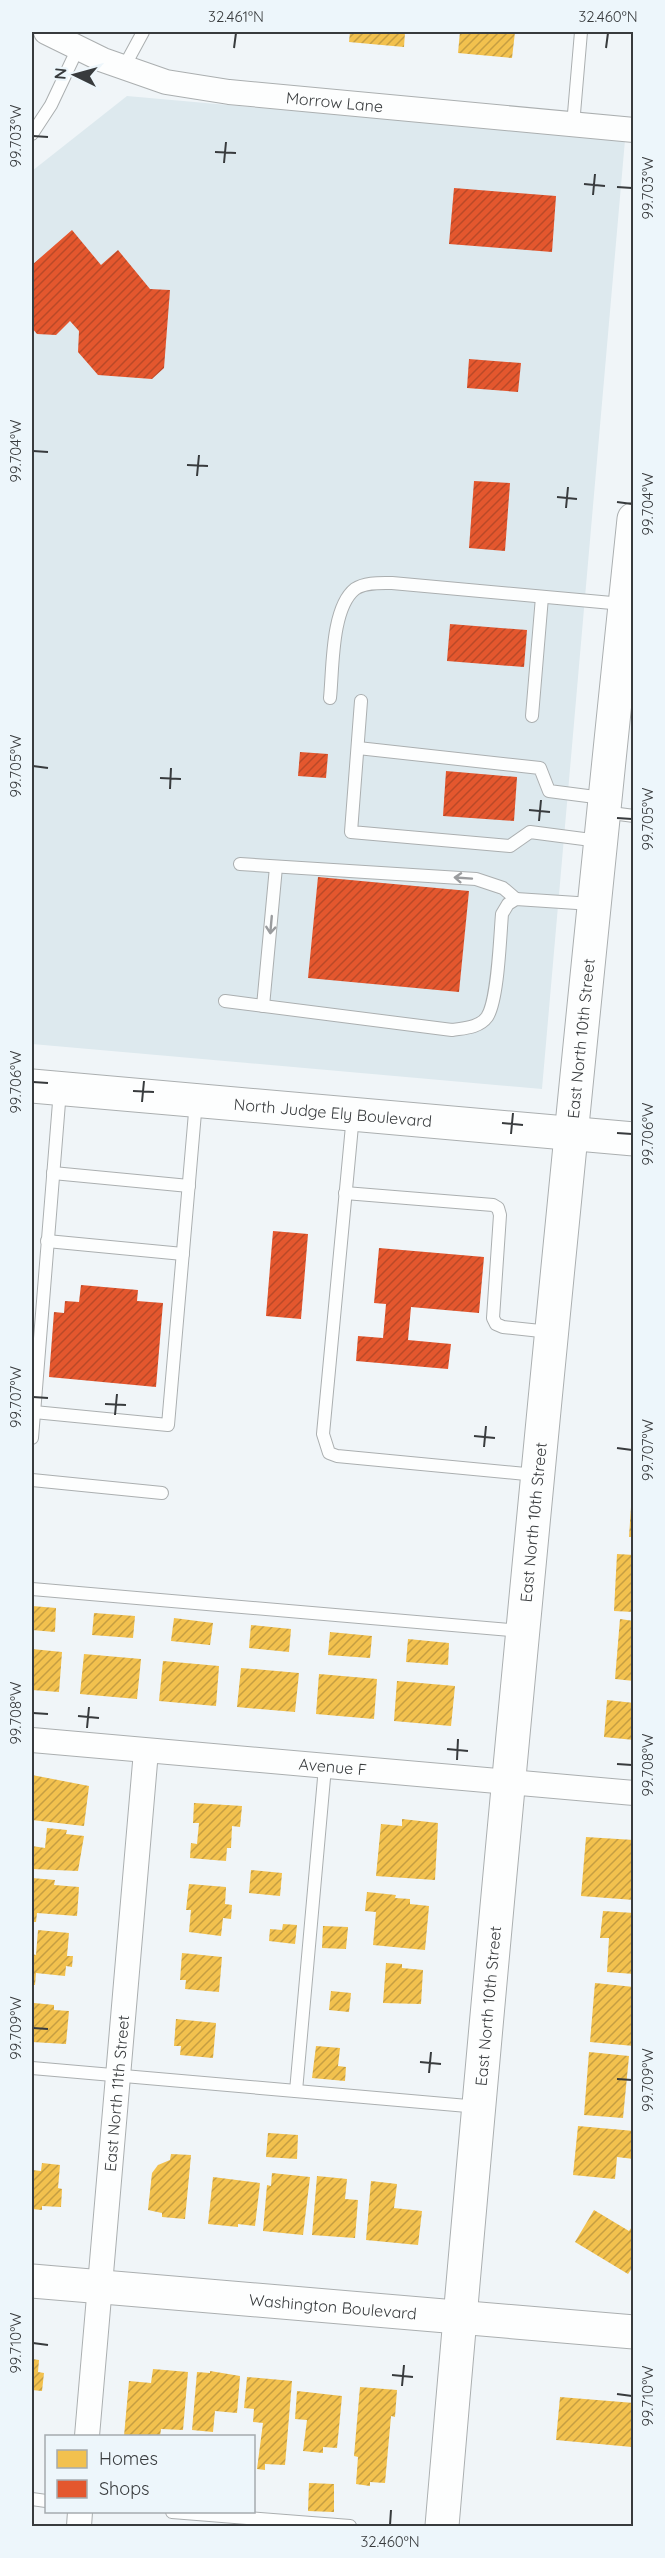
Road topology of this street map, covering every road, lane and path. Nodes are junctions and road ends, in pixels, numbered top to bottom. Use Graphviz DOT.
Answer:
graph roads {
  1 [pos="46,32"];
  2 [pos="142,32"];
  3 [pos="581,32"];
  4 [pos="78,48"];
  5 [pos="124,67"];
  6 [pos="573,125"];
  7 [pos="633,130"];
  8 [pos="32,134"];
  9 [pos="633,519"];
  10 [pos="542,597"];
  11 [pos="625,604"];
  12 [pos="330,698"];
  13 [pos="361,701"];
  14 [pos="532,716"];
  15 [pos="358,748"];
  16 [pos="610,817"];
  17 [pos="240,864"];
  18 [pos="276,867"];
  19 [pos="516,899"];
  20 [pos="594,904"];
  21 [pos="225,1001"];
  22 [pos="263,1006"];
  23 [pos="46,1087"];
  24 [pos="196,1101"];
  25 [pos="353,1114"];
  26 [pos="570,1133"];
  27 [pos="633,1139"];
  28 [pos="53,1173"];
  29 [pos="189,1186"];
  30 [pos="345,1193"];
  31 [pos="47,1241"];
  32 [pos="183,1254"];
  33 [pos="551,1332"];
  34 [pos="34,1412"];
  35 [pos="32,1438"];
  36 [pos="537,1475"];
  37 [pos="32,1480"];
  38 [pos="162,1493"];
  39 [pos="32,1589"];
  40 [pos="522,1631"];
  41 [pos="32,1740"];
  42 [pos="146,1751"];
  43 [pos="325,1767"];
  44 [pos="508,1783"];
  45 [pos="633,1793"];
  46 [pos="32,2068"];
  47 [pos="118,2074"];
  48 [pos="296,2091"];
  49 [pos="479,2107"];
  50 [pos="32,2281"];
  51 [pos="100,2287"];
  52 [pos="460,2317"];
  53 [pos="633,2332"];
  54 [pos="87,2435"];
  55 [pos="186,2513"];
  56 [pos="259,2523"];
  57 [pos="350,2526"];
  58 [pos="442,2526"];
  1 -- 4 [label="street, Morrow Lane"];
  2 -- 5 [label="lane"];
  3 -- 6 [label="lane"];
  4 -- 5 [label="street, Morrow Lane"];
  4 -- 8 [label="lane"];
  5 -- 6 [label="street, Morrow Lane"];
  6 -- 7 [label="street, Morrow Lane"];
  9 -- 11 [label="main road, East North 10th Street"];
  10 -- 11 [label="lane"];
  10 -- 12 [label="lane"];
  10 -- 14 [label="lane"];
  11 -- 16 [label="main road, East North 10th Street"];
  13 -- 15 [label="lane"];
  15 -- 16 [label="lane"];
  15 -- 16 [label="lane"];
  16 -- 20 [label="main road, East North 10th Street"];
  17 -- 18 [label="lane"];
  19 -- 18 [label="lane, one-way"];
  18 -- 22 [label="lane, one-way"];
  19 -- 20 [label="lane"];
  19 -- 22 [label="lane"];
  20 -- 26 [label="main road, East North 10th Street"];
  21 -- 22 [label="lane"];
  23 -- 24 [label="main road, North Judge Ely Boulevard"];
  23 -- 28 [label="lane"];
  24 -- 25 [label="main road, North Judge Ely Boulevard"];
  24 -- 29 [label="lane"];
  25 -- 26 [label="main road, North Judge Ely Boulevard"];
  25 -- 30 [label="lane"];
  26 -- 27 [label="main road, North Judge Ely Boulevard"];
  26 -- 33 [label="main road, East North 10th Street"];
  28 -- 29 [label="lane"];
  28 -- 31 [label="lane"];
  29 -- 32 [label="lane"];
  30 -- 33 [label="lane"];
  30 -- 36 [label="lane"];
  31 -- 32 [label="lane"];
  31 -- 34 [label="lane"];
  32 -- 34 [label="lane"];
  33 -- 36 [label="main road, East North 10th Street"];
  34 -- 35 [label="lane"];
  36 -- 40 [label="main road, East North 10th Street"];
  37 -- 38 [label="lane"];
  39 -- 40 [label="lane"];
  40 -- 44 [label="main road, East North 10th Street"];
  41 -- 42 [label="street, Avenue F"];
  42 -- 43 [label="street, Avenue F"];
  42 -- 47 [label="street, East North 11th Street"];
  43 -- 44 [label="street, Avenue F"];
  43 -- 48 [label="lane"];
  44 -- 45 [label="street, Avenue F"];
  44 -- 49 [label="main road, East North 10th Street"];
  46 -- 47 [label="lane"];
  47 -- 48 [label="lane"];
  47 -- 51 [label="street, East North 11th Street"];
  48 -- 49 [label="lane"];
  49 -- 52 [label="main road, East North 10th Street"];
  50 -- 51 [label="main road, Washington Boulevard"];
  51 -- 52 [label="main road, Washington Boulevard"];
  51 -- 54 [label="street, East North 11th Street"];
  52 -- 53 [label="main road, Washington Boulevard"];
  52 -- 58 [label="main road, East North 10th Street"];
  55 -- 56 [label="lane"];
  56 -- 57 [label="lane"];
}
